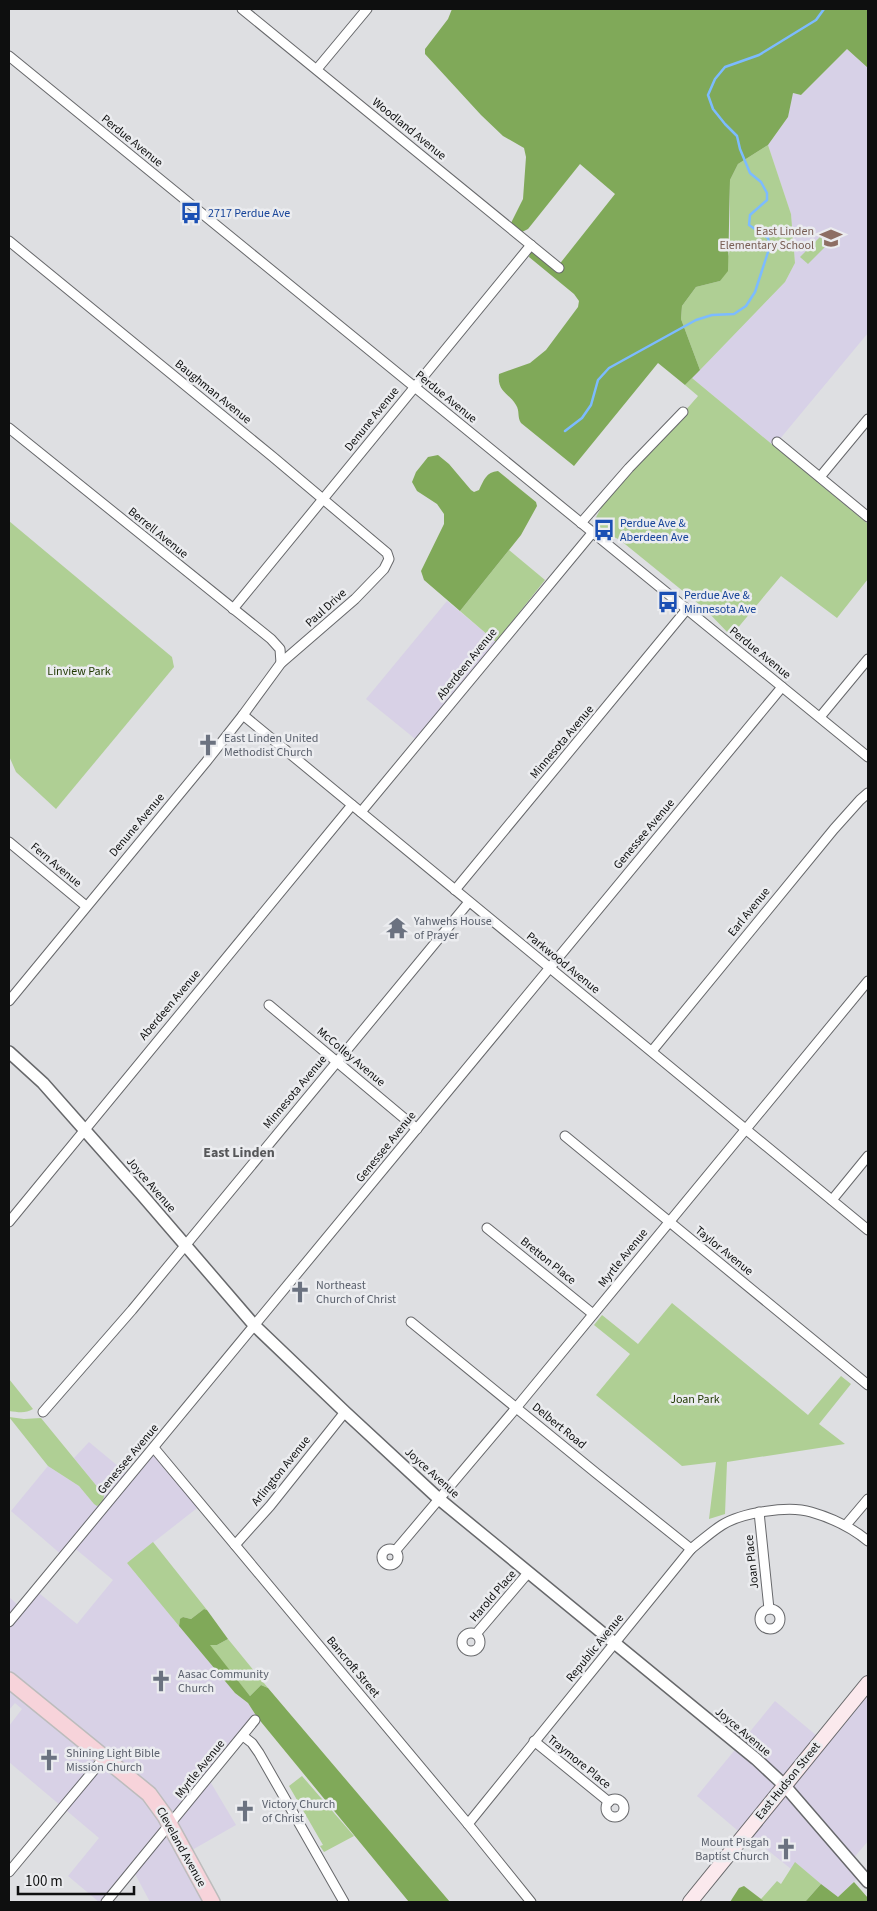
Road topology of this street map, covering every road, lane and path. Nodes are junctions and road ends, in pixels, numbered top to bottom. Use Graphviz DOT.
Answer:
graph roads {
  1 [pos="242,9"];
  2 [pos="367,9"];
  3 [pos="9,56"];
  4 [pos="316,69"];
  5 [pos="9,241"];
  6 [pos="532,245"];
  7 [pos="559,268"];
  8 [pos="415,387"];
  9 [pos="683,412"];
  10 [pos="868,419"];
  11 [pos="9,428"];
  12 [pos="777,442"];
  13 [pos="820,477"];
  14 [pos="322,499"];
  15 [pos="868,517"];
  16 [pos="581,523"];
  17 [pos="592,532"];
  18 [pos="384,569"];
  19 [pos="233,609"];
  20 [pos="688,609"];
  21 [pos="868,659"];
  22 [pos="281,663"];
  23 [pos="782,687"];
  24 [pos="243,715"];
  25 [pos="820,717"];
  26 [pos="868,757"];
  27 [pos="868,793"];
  28 [pos="352,805"];
  29 [pos="361,812"];
  30 [pos="9,842"];
  31 [pos="455,890"];
  32 [pos="469,902"];
  33 [pos="86,906"];
  34 [pos="550,968"];
  35 [pos="868,981"];
  36 [pos="9,1001"];
  37 [pos="269,1005"];
  38 [pos="652,1051"];
  39 [pos="9,1052"];
  40 [pos="337,1061"];
  41 [pos="417,1129"];
  42 [pos="746,1129"];
  43 [pos="85,1130"];
  44 [pos="565,1136"];
  45 [pos="868,1156"];
  46 [pos="832,1200"];
  47 [pos="9,1222"];
  48 [pos="669,1222"];
  49 [pos="487,1228"];
  50 [pos="868,1230"];
  51 [pos="184,1245"];
  52 [pos="593,1314"];
  53 [pos="411,1322"];
  54 [pos="254,1325"];
  55 [pos="868,1385"];
  56 [pos="516,1408"];
  57 [pos="43,1412"];
  58 [pos="345,1412"];
  59 [pos="154,1448"];
  60 [pos="868,1499"];
  61 [pos="439,1500"];
  62 [pos="759,1512"];
  63 [pos="846,1525"];
  64 [pos="868,1541"];
  65 [pos="235,1545"];
  66 [pos="692,1549"];
  67 [pos="396,1550"];
  68 [pos="528,1573"];
  69 [pos="769,1609"];
  70 [pos="9,1622"];
  71 [pos="476,1634"];
  72 [pos="614,1643"];
  73 [pos="868,1683"];
  74 [pos="11,1685"];
  75 [pos="255,1720"];
  76 [pos="243,1736"];
  77 [pos="534,1741"];
  78 [pos="104,1758"];
  79 [pos="784,1786"];
  80 [pos="608,1802"];
  81 [pos="468,1824"];
  82 [pos="170,1825"];
  83 [pos="9,1872"];
  84 [pos="868,1882"];
  85 [pos="106,1902"];
  86 [pos="212,1902"];
  87 [pos="344,1902"];
  88 [pos="531,1902"];
  89 [pos="690,1902"];
  1 -- 4 [label="street, Woodland Avenue"];
  2 -- 4 [label="street"];
  3 -- 8 [label="street, Perdue Avenue"];
  4 -- 6 [label="street, Woodland Avenue"];
  5 -- 14 [label="street, Baughman Avenue"];
  6 -- 7 [label="street, Woodland Avenue"];
  6 -- 8 [label="street, Denune Avenue"];
  8 -- 14 [label="street, Denune Avenue"];
  8 -- 16 [label="street, Perdue Avenue"];
  9 -- 16 [label="street"];
  10 -- 13 [label="street"];
  11 -- 19 [label="street, Berrell Avenue"];
  12 -- 13 [label="street"];
  13 -- 15 [label="street"];
  14 -- 18 [label="street, Baughman Avenue"];
  14 -- 19 [label="street, Denune Avenue"];
  16 -- 17 [label="street, Perdue Avenue"];
  17 -- 20 [label="street, Perdue Avenue"];
  17 -- 29 [label="street, Aberdeen Avenue"];
  18 -- 22 [label="street, Paul Drive"];
  19 -- 22 [label="street, Berrell Avenue"];
  20 -- 23 [label="street, Perdue Avenue"];
  20 -- 31 [label="street, Minnesota Avenue"];
  21 -- 25 [label="street"];
  22 -- 24 [label="street, Denune Avenue"];
  23 -- 25 [label="street, Perdue Avenue"];
  23 -- 34 [label="street, Genessee Avenue"];
  24 -- 28 [label="street, Parkwood Avenue"];
  24 -- 33 [label="street, Denune Avenue"];
  25 -- 26 [label="street, Perdue Avenue"];
  27 -- 38 [label="street, Earl Avenue"];
  28 -- 29 [label="street, Parkwood Avenue"];
  28 -- 43 [label="street, Aberdeen Avenue"];
  29 -- 31 [label="street, Parkwood Avenue"];
  30 -- 33 [label="street, Fern Avenue"];
  31 -- 32 [label="street, Parkwood Avenue"];
  32 -- 34 [label="street, Parkwood Avenue"];
  32 -- 40 [label="street, Minnesota Avenue"];
  33 -- 36 [label="street, Denune Avenue"];
  34 -- 38 [label="street, Parkwood Avenue"];
  34 -- 41 [label="street, Genessee Avenue"];
  35 -- 42 [label="street, Myrtle Avenue"];
  37 -- 40 [label="street, McColley Avenue"];
  38 -- 42 [label="street, Parkwood Avenue"];
  39 -- 43 [label="street, Joyce Avenue"];
  40 -- 41 [label="street, McColley Avenue"];
  40 -- 51 [label="street, Minnesota Avenue"];
  41 -- 54 [label="street, Genessee Avenue"];
  42 -- 46 [label="street, Parkwood Avenue"];
  42 -- 48 [label="street, Myrtle Avenue"];
  43 -- 47 [label="street, Aberdeen Avenue"];
  43 -- 51 [label="street, Joyce Avenue"];
  44 -- 48 [label="street, Taylor Avenue"];
  45 -- 46 [label="street"];
  46 -- 50 [label="street, Parkwood Avenue"];
  48 -- 52 [label="street, Myrtle Avenue"];
  48 -- 55 [label="street, Taylor Avenue"];
  49 -- 52 [label="street, Bretton Place"];
  51 -- 54 [label="street, Joyce Avenue"];
  51 -- 57 [label="street, Minnesota Avenue"];
  52 -- 56 [label="street, Myrtle Avenue"];
  53 -- 56 [label="street, Delbert Road"];
  54 -- 58 [label="street, Joyce Avenue"];
  54 -- 59 [label="street, Genessee Avenue"];
  56 -- 61 [label="street, Myrtle Avenue"];
  56 -- 66 [label="street, Delbert Road"];
  58 -- 61 [label="street, Joyce Avenue"];
  58 -- 65 [label="street, Arlington Avenue"];
  59 -- 65 [label="street, Bancroft Street"];
  59 -- 70 [label="street, Genessee Avenue"];
  60 -- 63 [label="street"];
  61 -- 67 [label="street, Myrtle Avenue"];
  61 -- 68 [label="street, Joyce Avenue"];
  62 -- 63 [label="street"];
  62 -- 66 [label="street, Republic Avenue"];
  62 -- 69 [label="street, Joan Place"];
  63 -- 64 [label="street"];
  65 -- 81 [label="street, Bancroft Street"];
  66 -- 72 [label="street, Republic Avenue"];
  68 -- 71 [label="street, Harold Place"];
  68 -- 72 [label="street, Joyce Avenue"];
  72 -- 77 [label="street, Republic Avenue"];
  72 -- 79 [label="street, Joyce Avenue"];
  73 -- 79 [label="main road, East Hudson Street"];
  74 -- 78 [label="main road, Cleveland Avenue"];
  75 -- 76 [label="street, Myrtle Avenue"];
  76 -- 82 [label="street, Myrtle Avenue"];
  76 -- 87 [label="street"];
  77 -- 80 [label="street, Traymore Place"];
  77 -- 81 [label="street, Republic Avenue"];
  78 -- 82 [label="main road, Cleveland Avenue"];
  78 -- 83 [label="street"];
  79 -- 84 [label="street, Joyce Avenue"];
  79 -- 89 [label="main road, East Hudson Street"];
  81 -- 88 [label="street, Bancroft Street"];
  82 -- 85 [label="street, Myrtle Avenue"];
  82 -- 86 [label="main road, Cleveland Avenue"];
}
